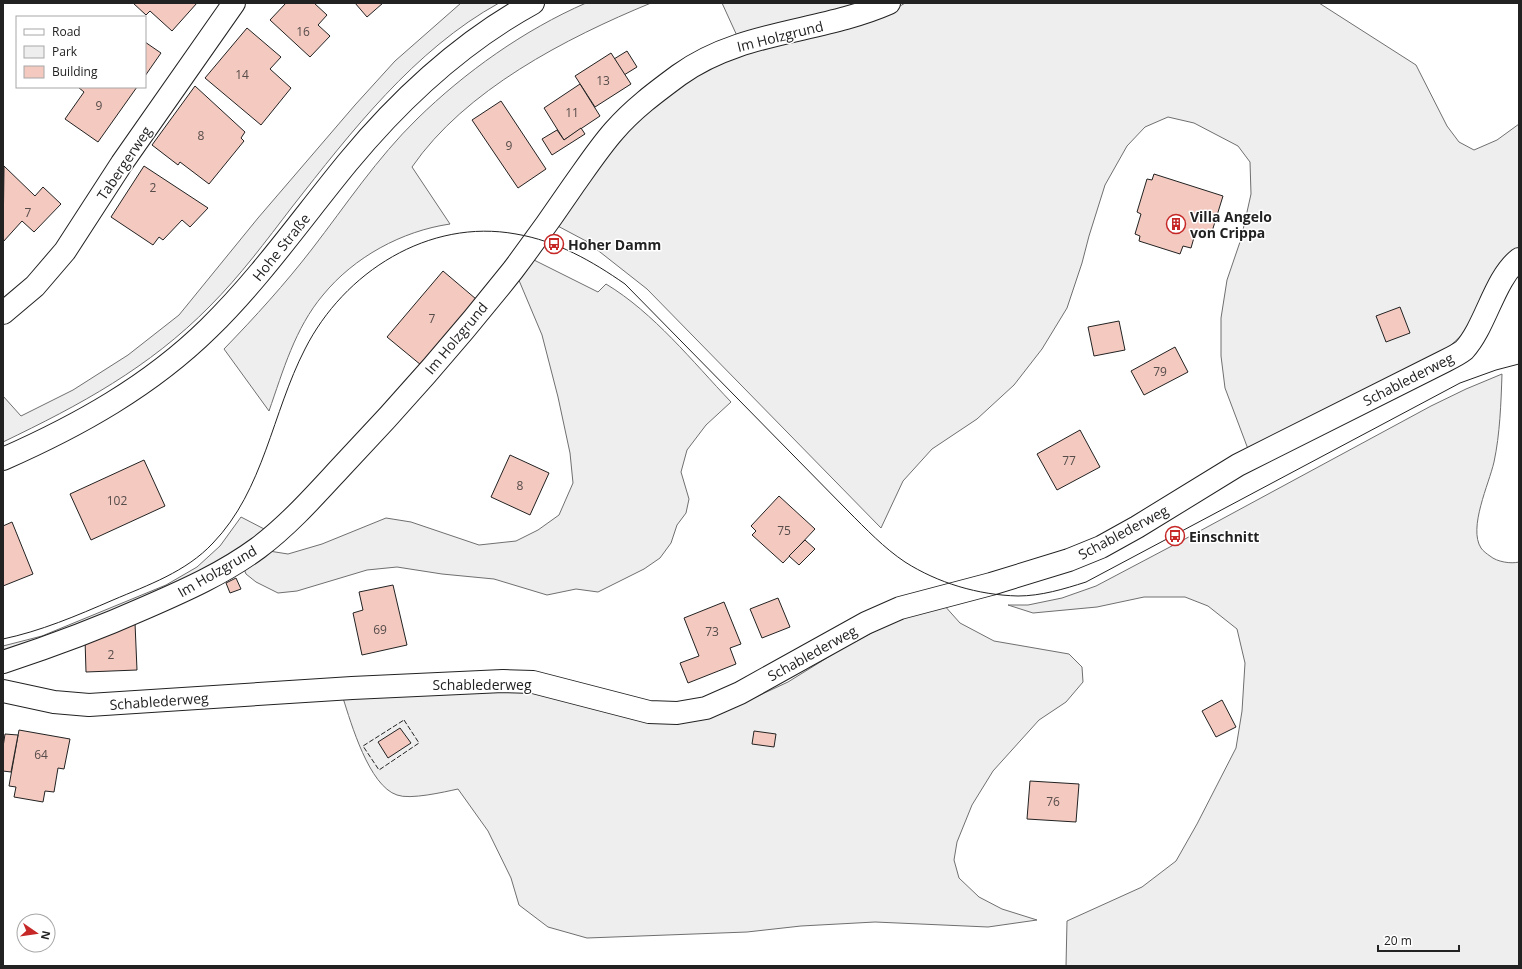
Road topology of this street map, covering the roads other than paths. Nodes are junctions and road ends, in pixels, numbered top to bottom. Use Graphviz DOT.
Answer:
graph roads {
  1 [pos="234,3"];
  2 [pos="533,3"];
  3 [pos="889,3"];
  4 [pos="1519,260"];
  5 [pos="3,313"];
  6 [pos="3,459"];
  7 [pos="3,662"];
  8 [pos="3,691"];
  1 -- 5 [label="street, Tabergerweg"];
  2 -- 6 [label="street, Hohe Straße"];
  3 -- 7 [label="street, Im Holzgrund"];
  4 -- 8 [label="street, Schablederweg"];
}
